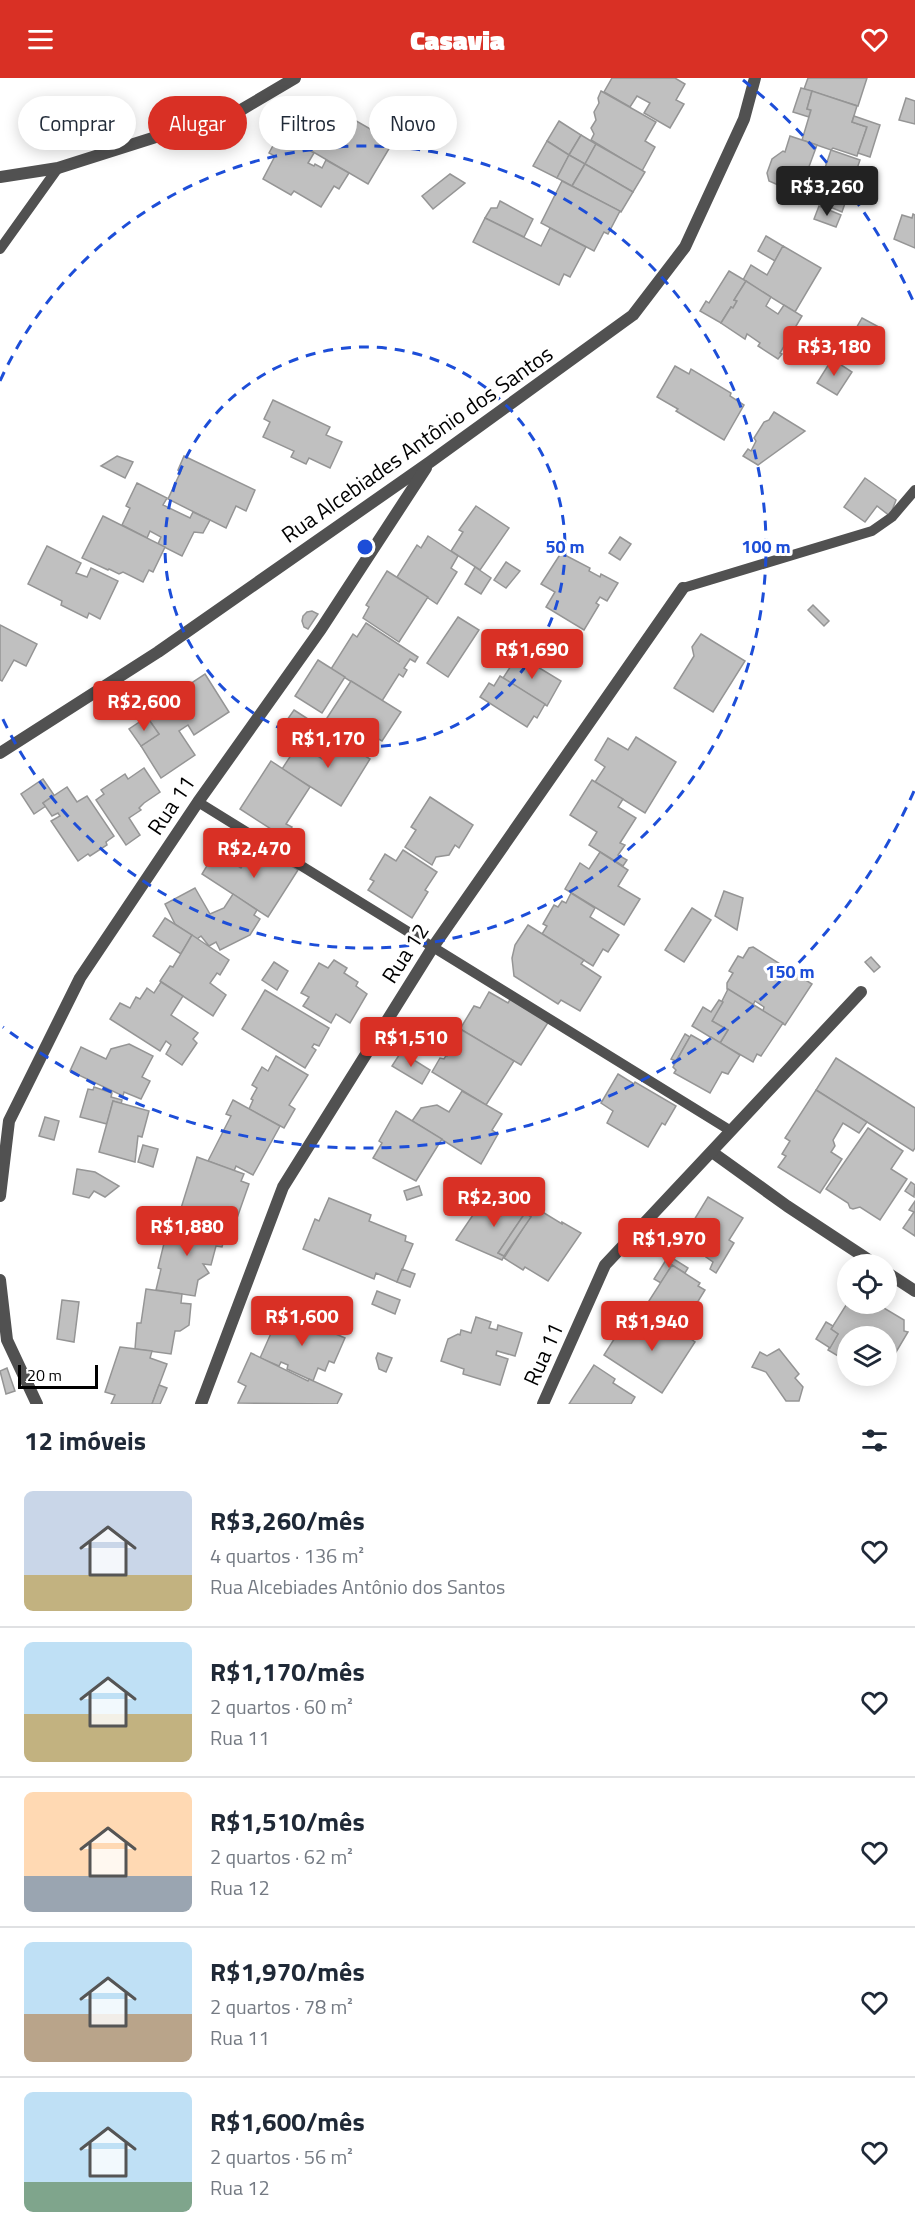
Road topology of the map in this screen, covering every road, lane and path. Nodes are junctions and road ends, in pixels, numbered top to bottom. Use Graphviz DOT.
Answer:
graph roads {
  1 [pos="295,78"];
  2 [pos="755,78"];
  3 [pos="58,168"];
  4 [pos="0,177"];
  5 [pos="0,249"];
  6 [pos="430,462"];
  7 [pos="915,490"];
  8 [pos="683,588"];
  9 [pos="0,753"];
  10 [pos="198,802"];
  11 [pos="433,946"];
  12 [pos="861,992"];
  13 [pos="730,1131"];
  14 [pos="712,1152"];
  15 [pos="0,1196"];
  16 [pos="860,1254"];
  17 [pos="897,1279"];
  18 [pos="0,1280"];
  19 [pos="915,1291"];
  20 [pos="37,1404"];
  21 [pos="201,1404"];
  22 [pos="543,1404"];
  1 -- 3 [label="street"];
  2 -- 6 [label="street, Rua Alcebiades Antônio dos Santos"];
  3 -- 4 [label="street"];
  3 -- 5 [label="lane"];
  6 -- 9 [label="street, Rua Alcebiades Antônio dos Santos"];
  6 -- 10 [label="street, Rua 11"];
  7 -- 8 [label="lane"];
  8 -- 11 [label="street, Rua 12"];
  10 -- 11 [label="lane"];
  10 -- 15 [label="street, Rua 11"];
  11 -- 13 [label="lane"];
  11 -- 21 [label="street, Rua 12"];
  12 -- 13 [label="street, Rua 11"];
  13 -- 14 [label="street, Rua 11"];
  14 -- 16 [label="street"];
  14 -- 22 [label="street, Rua 11"];
  17 -- 19 [label="street"];
  18 -- 20 [label="street"];
}
